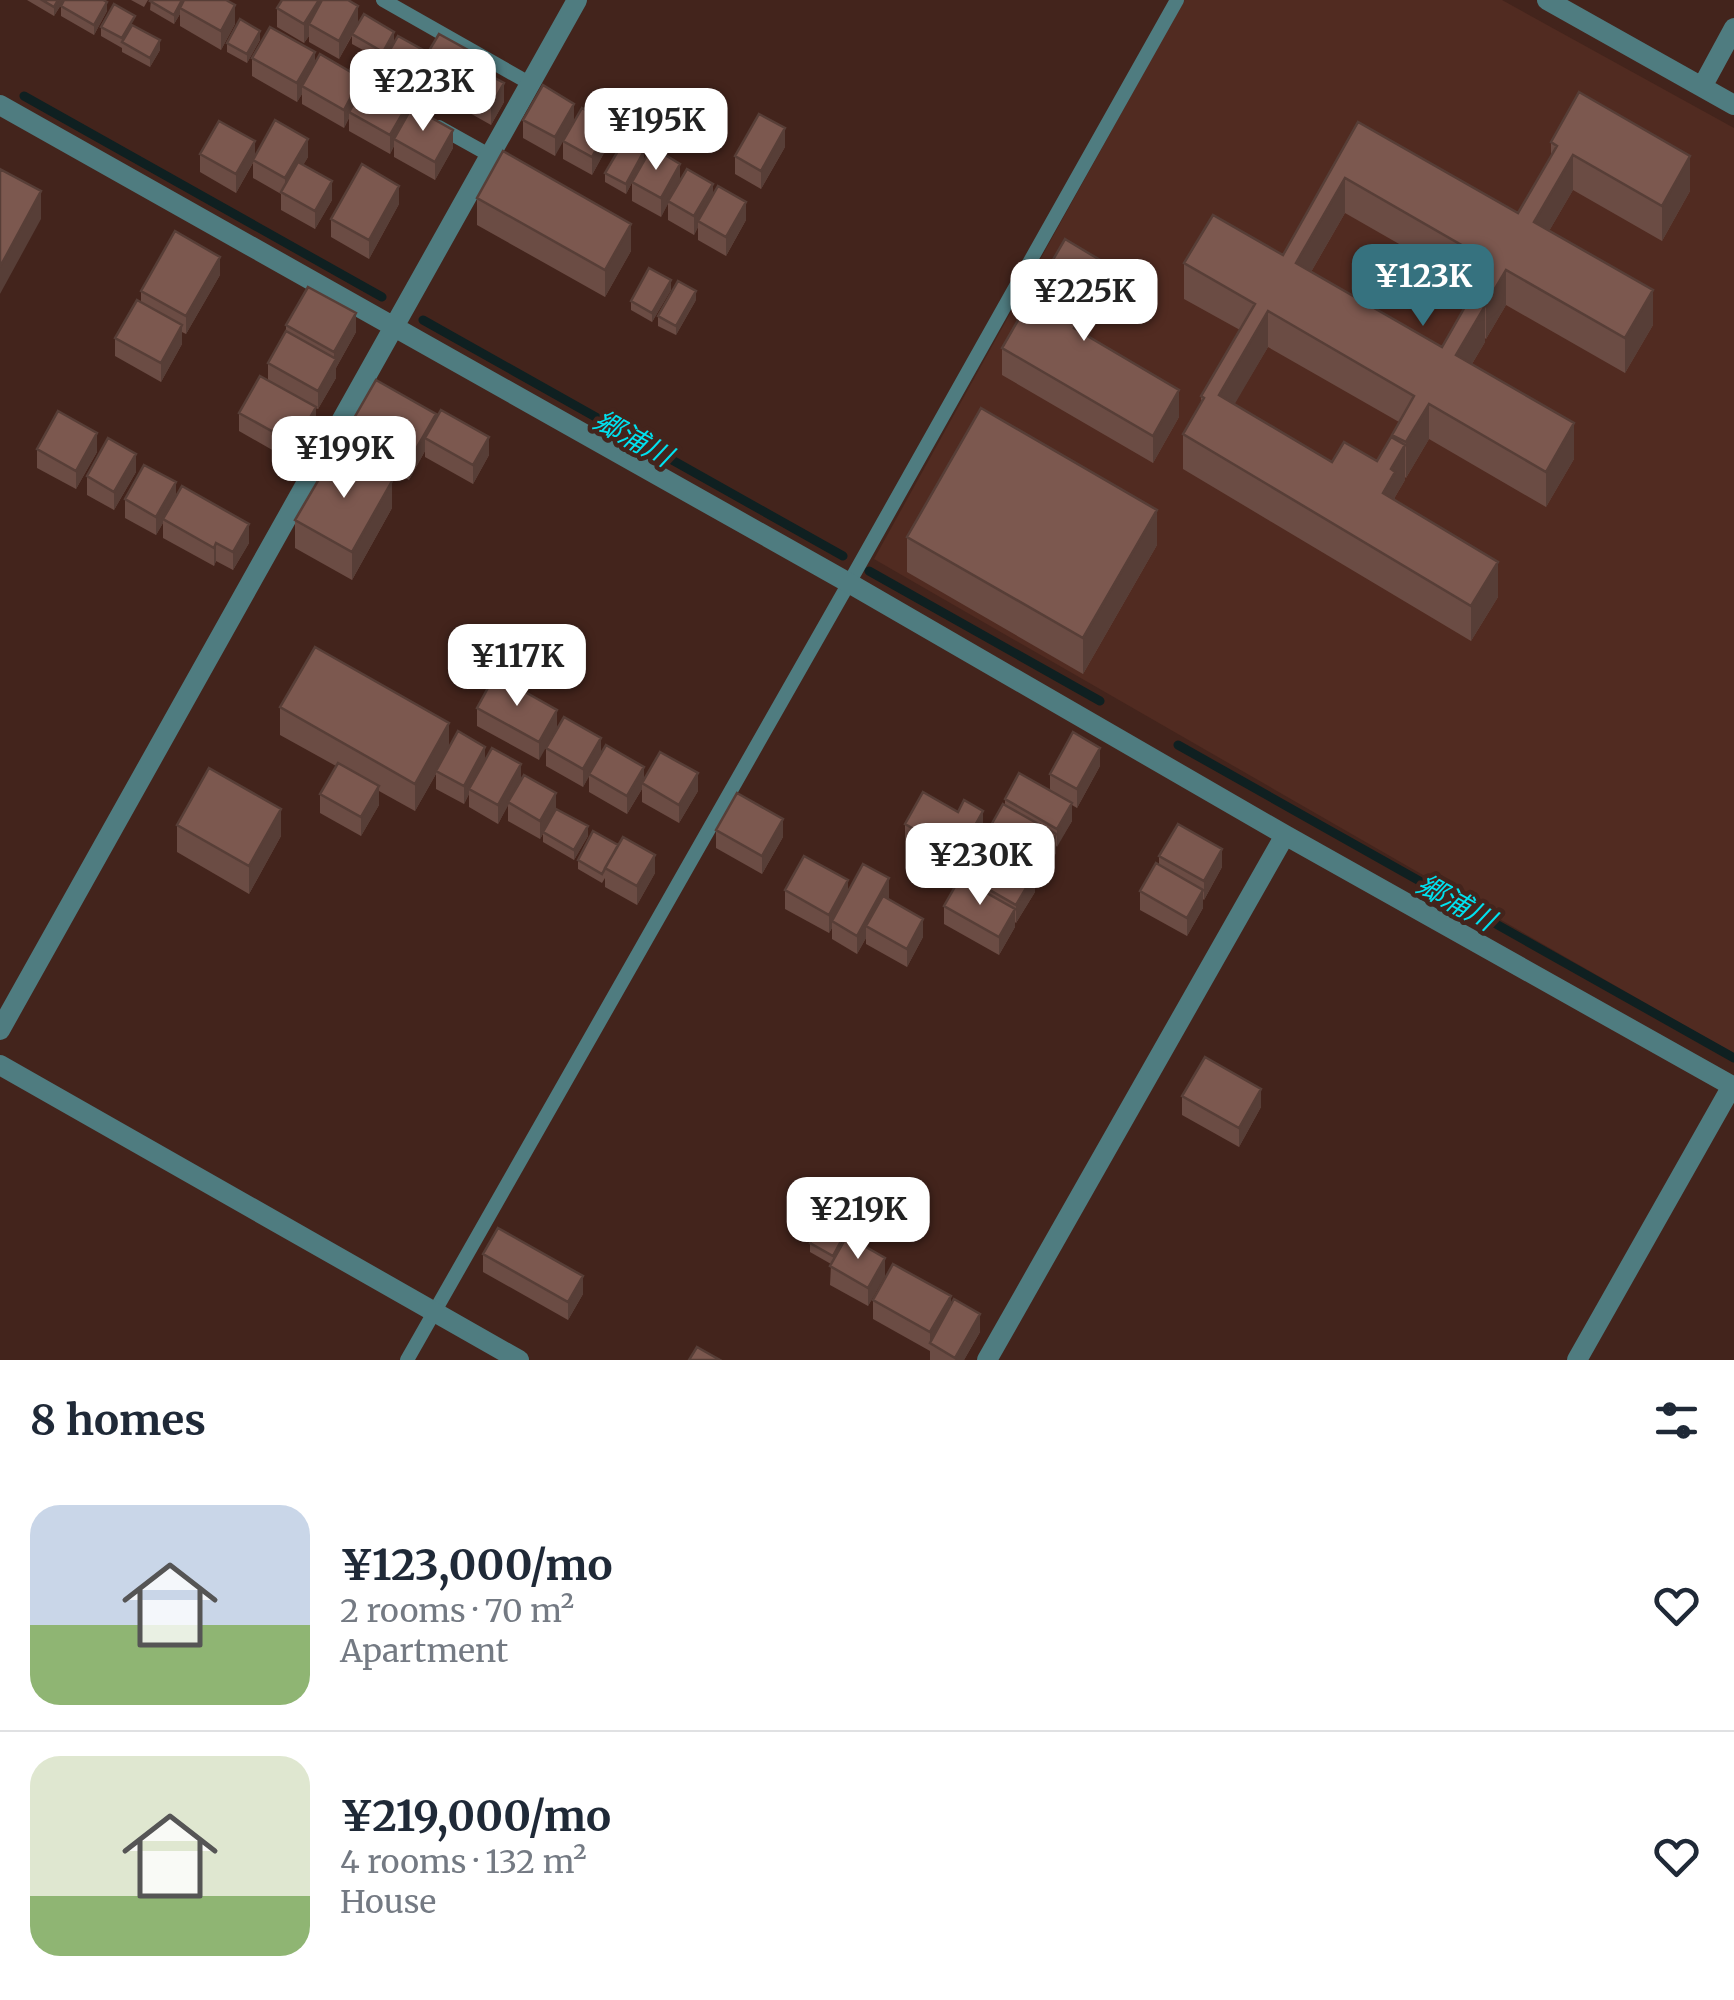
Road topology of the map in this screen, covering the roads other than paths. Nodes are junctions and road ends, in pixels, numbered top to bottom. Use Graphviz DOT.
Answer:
graph roads {
  1 [pos="383,0"];
  2 [pos="1177,0"];
  3 [pos="1547,0"];
  4 [pos="568,3"];
  5 [pos="1734,28"];
  6 [pos="531,84"];
  7 [pos="1702,87"];
  8 [pos="0,105"];
  9 [pos="1734,105"];
  10 [pos="426,120"];
  11 [pos="491,156"];
  12 [pos="396,327"];
  13 [pos="849,584"];
  14 [pos="1285,835"];
  15 [pos="0,1030"];
  16 [pos="0,1065"];
  17 [pos="1733,1086"];
  18 [pos="435,1312"];
  19 [pos="406,1360"];
  20 [pos="519,1360"];
  21 [pos="987,1360"];
  22 [pos="1577,1360"];
  1 -- 6 [label="lane"];
  2 -- 13 [label="lane"];
  3 -- 7 [label="street"];
  4 -- 6 [label="street"];
  5 -- 7 [label="street"];
  6 -- 11 [label="street"];
  7 -- 9 [label="street"];
  8 -- 12 [label="street"];
  10 -- 11 [label="lane"];
  11 -- 12 [label="street"];
  12 -- 13 [label="street"];
  12 -- 15 [label="street"];
  13 -- 14 [label="street"];
  13 -- 18 [label="lane"];
  14 -- 17 [label="street"];
  14 -- 21 [label="street"];
  16 -- 18 [label="street"];
  17 -- 22 [label="street"];
  18 -- 19 [label="lane"];
  18 -- 20 [label="street"];
}
